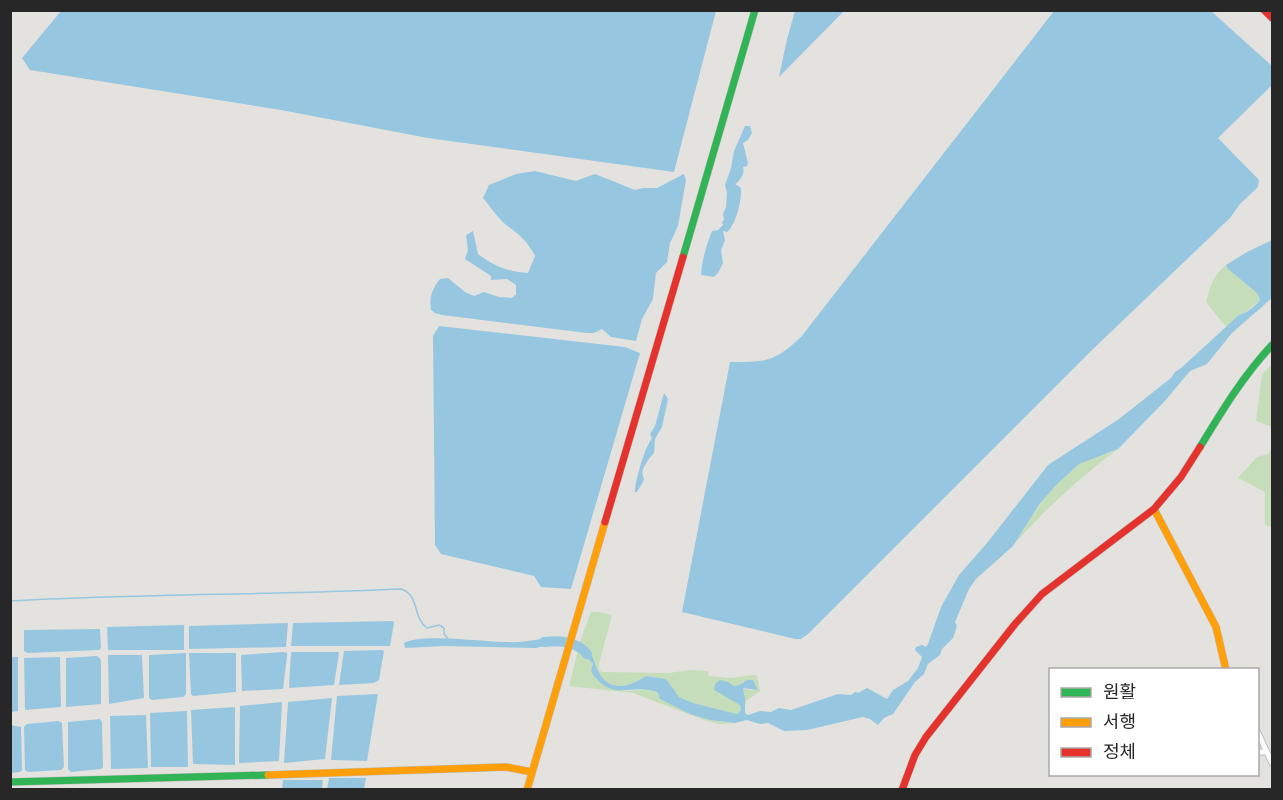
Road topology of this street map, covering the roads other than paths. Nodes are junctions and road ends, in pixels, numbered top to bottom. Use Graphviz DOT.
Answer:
graph roads {
  1 [pos="755,10"];
  2 [pos="1264,10"];
  3 [pos="1272,18"];
  4 [pos="1272,345"];
  5 [pos="1154,509"];
  6 [pos="1226,668"];
  7 [pos="1259,737"];
  8 [pos="1259,752"];
  9 [pos="1267,752"];
  10 [pos="1272,763"];
  11 [pos="532,772"];
  12 [pos="10,782"];
  13 [pos="527,789"];
  14 [pos="902,789"];
  1 -- 11 [label="main road"];
  2 -- 3 [label="main road"];
  4 -- 5 [label="main road"];
  5 -- 6 [label="main road"];
  5 -- 14 [label="main road"];
  7 -- 9 [label="street"];
  8 -- 9 [label="street"];
  9 -- 10 [label="street"];
  11 -- 12 [label="main road"];
  11 -- 13 [label="main road"];
}
